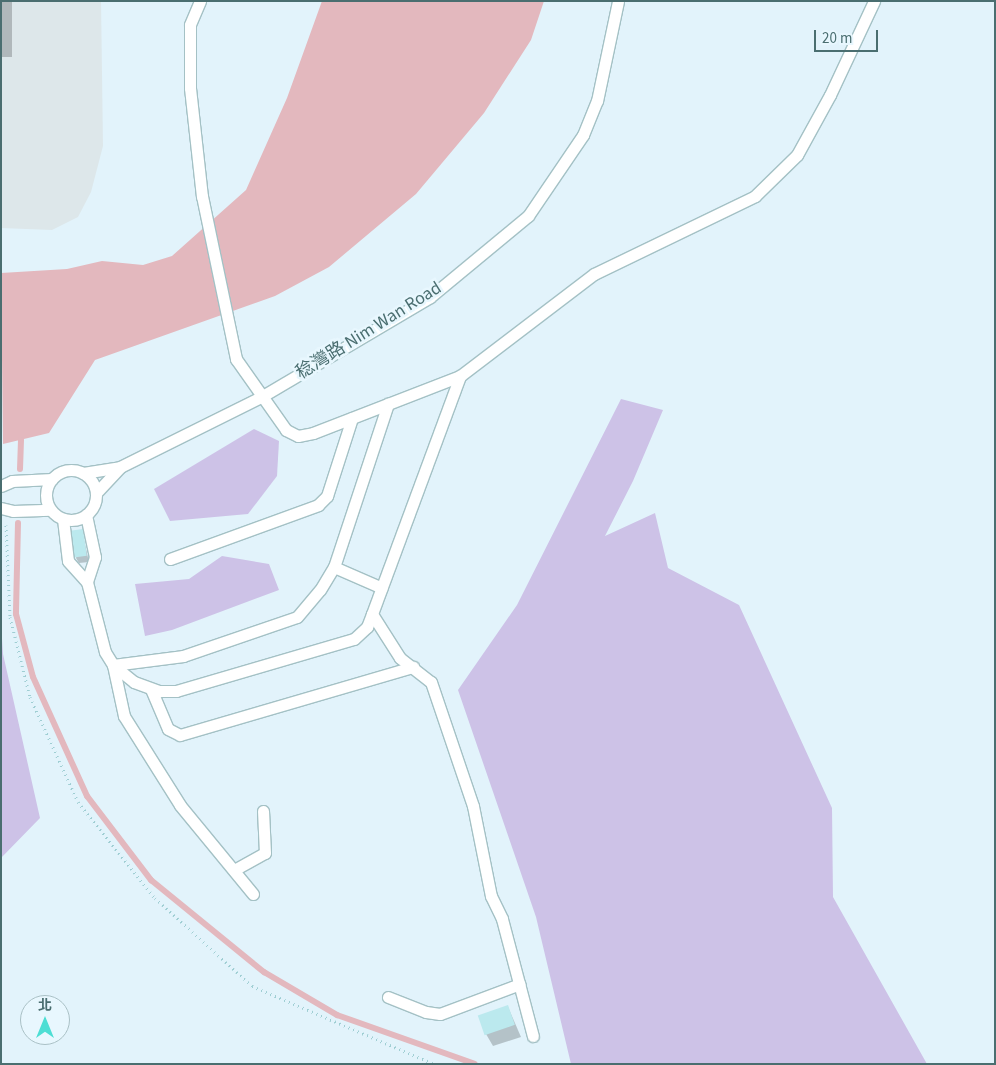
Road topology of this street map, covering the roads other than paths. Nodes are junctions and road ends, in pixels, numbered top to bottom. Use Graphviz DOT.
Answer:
graph roads {
  1 [pos="200,1"];
  2 [pos="618,1"];
  3 [pos="874,1"];
  4 [pos="460,376"];
  5 [pos="261,396"];
  6 [pos="388,404"];
  7 [pos="352,418"];
  8 [pos="120,467"];
  9 [pos="83,473"];
  10 [pos="52,479"];
  11 [pos="1,486"];
  12 [pos="96,493"];
  13 [pos="1,508"];
  14 [pos="50,510"];
  15 [pos="86,515"];
  16 [pos="62,520"];
  17 [pos="170,559"];
  18 [pos="334,567"];
  19 [pos="87,582"];
  20 [pos="382,588"];
  21 [pos="372,614"];
  22 [pos="113,666"];
  23 [pos="413,667"];
  24 [pos="151,688"];
  25 [pos="263,812"];
  26 [pos="234,870"];
  27 [pos="253,894"];
  28 [pos="520,984"];
  29 [pos="388,997"];
  30 [pos="534,1036"];
  1 -- 5 [label="lane"];
  2 -- 5 [label="lane, 稔灣路 Nim Wan Road"];
  3 -- 4 [label="lane"];
  4 -- 6 [label="lane"];
  4 -- 20 [label="lane"];
  5 -- 7 [label="lane"];
  5 -- 8 [label="lane, 稔灣路 Nim Wan Road"];
  6 -- 7 [label="lane"];
  6 -- 18 [label="lane"];
  7 -- 17 [label="lane"];
  8 -- 9 [label="lane, 稔灣路 Nim Wan Road"];
  8 -- 12 [label="lane, 稔灣路 Nim Wan Road"];
  9 -- 10 [label="lane, 稔灣路 Nim Wan Road"];
  9 -- 12 [label="lane"];
  10 -- 11 [label="lane, 稔灣路 Nim Wan Road"];
  10 -- 14 [label="lane"];
  12 -- 15 [label="lane, 稔灣路 Nim Wan Road"];
  13 -- 14 [label="lane"];
  14 -- 16 [label="lane"];
  15 -- 16 [label="lane"];
  15 -- 19 [label="lane"];
  16 -- 19 [label="lane"];
  18 -- 20 [label="lane"];
  18 -- 22 [label="lane"];
  19 -- 22 [label="lane"];
  20 -- 21 [label="lane"];
  21 -- 23 [label="lane"];
  21 -- 24 [label="lane"];
  22 -- 24 [label="lane"];
  22 -- 26 [label="lane"];
  23 -- 24 [label="lane"];
  23 -- 28 [label="lane"];
  25 -- 26 [label="lane"];
  26 -- 27 [label="lane"];
  28 -- 29 [label="lane"];
  28 -- 30 [label="lane"];
}
